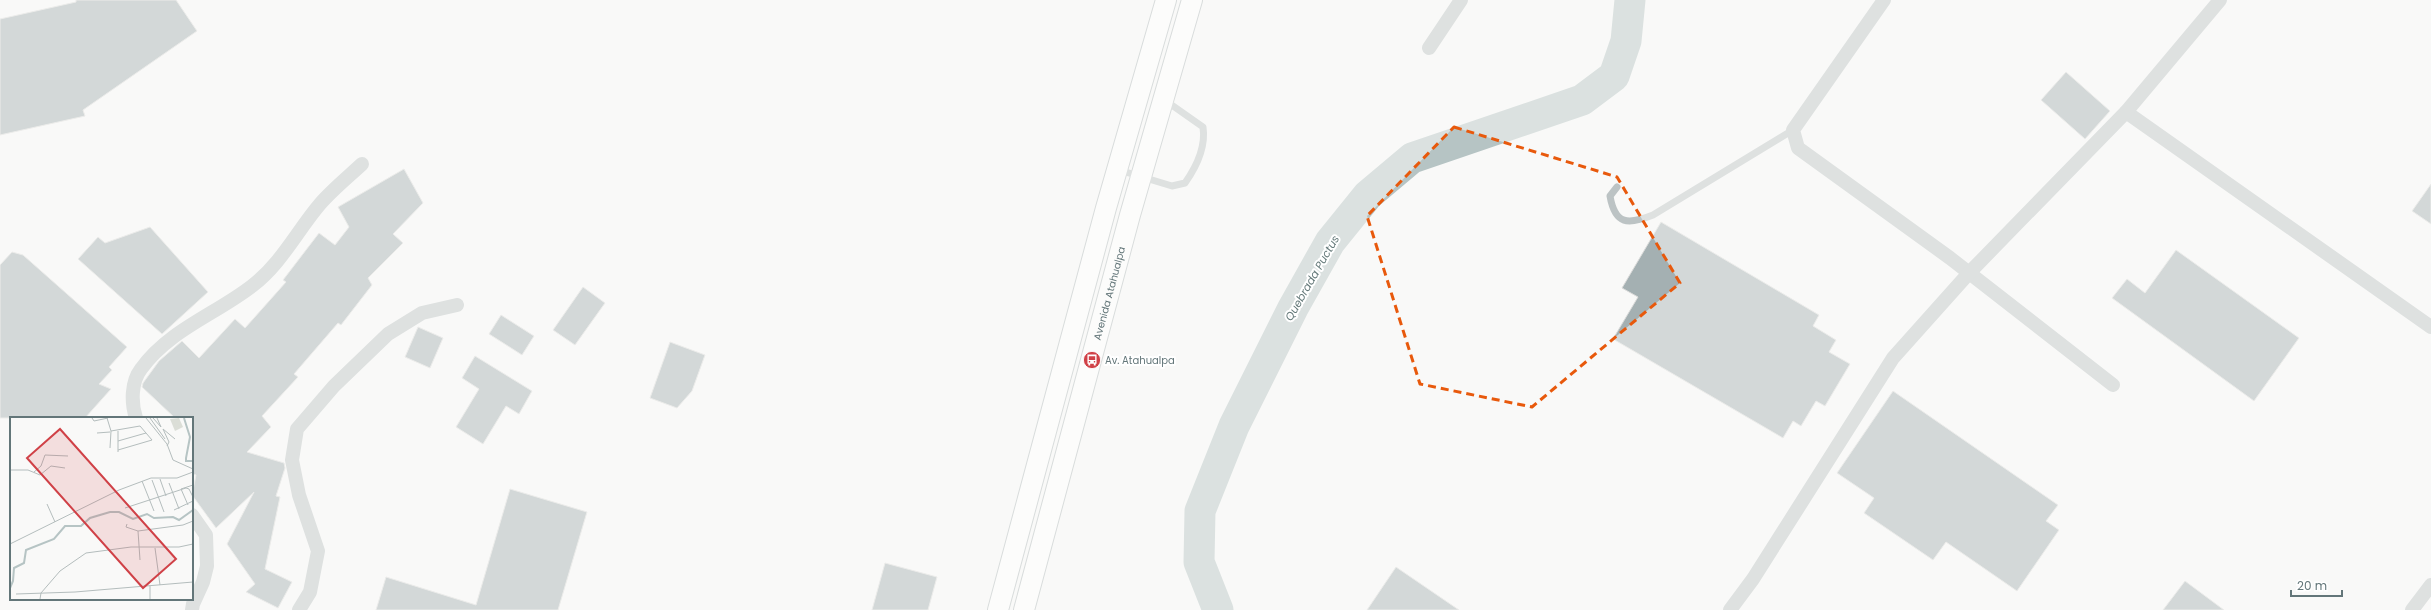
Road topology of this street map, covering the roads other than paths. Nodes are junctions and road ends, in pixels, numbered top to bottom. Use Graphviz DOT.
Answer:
graph roads {
  1 [pos="1166,0"];
  2 [pos="1192,0"];
  3 [pos="1461,0"];
  4 [pos="1884,0"];
  5 [pos="2220,0"];
  6 [pos="1429,48"];
  7 [pos="1144,77"];
  8 [pos="1166,92"];
  9 [pos="2126,112"];
  10 [pos="1793,130"];
  11 [pos="362,164"];
  12 [pos="1117,170"];
  13 [pos="1142,177"];
  14 [pos="1617,187"];
  15 [pos="1969,273"];
  16 [pos="457,305"];
  17 [pos="2431,327"];
  18 [pos="1070,341"];
  19 [pos="1095,348"];
  20 [pos="2113,385"];
  21 [pos="136,417"];
  22 [pos="193,516"];
  23 [pos="1009,569"];
  24 [pos="1033,576"];
  25 [pos="2431,585"];
  26 [pos="192,610"];
  27 [pos="299,610"];
  28 [pos="998,610"];
  29 [pos="1024,610"];
  30 [pos="1730,610"];
  31 [pos="2412,610"];
  1 -- 7 [label="main road"];
  2 -- 8 [label="main road, Avenida Atahualpa"];
  3 -- 6 [label="street"];
  4 -- 10 [label="street"];
  5 -- 9 [label="street"];
  7 -- 8 [label="main road"];
  7 -- 12 [label="main road"];
  8 -- 13 [label="main road, Avenida Atahualpa"];
  8 -- 13 [label="lane"];
  9 -- 15 [label="street"];
  9 -- 17 [label="street"];
  10 -- 14 [label="lane"];
  10 -- 15 [label="street"];
  11 -- 21 [label="street"];
  12 -- 13 [label="lane"];
  12 -- 18 [label="main road"];
  13 -- 19 [label="main road, Avenida Atahualpa"];
  15 -- 20 [label="street"];
  15 -- 30 [label="street"];
  16 -- 27 [label="street"];
  18 -- 19 [label="main road"];
  18 -- 23 [label="main road"];
  19 -- 24 [label="main road, Avenida Atahualpa"];
  22 -- 26 [label="street"];
  23 -- 24 [label="main road"];
  23 -- 28 [label="main road"];
  24 -- 29 [label="main road, Avenida Atahualpa"];
  25 -- 31 [label="street"];
}
